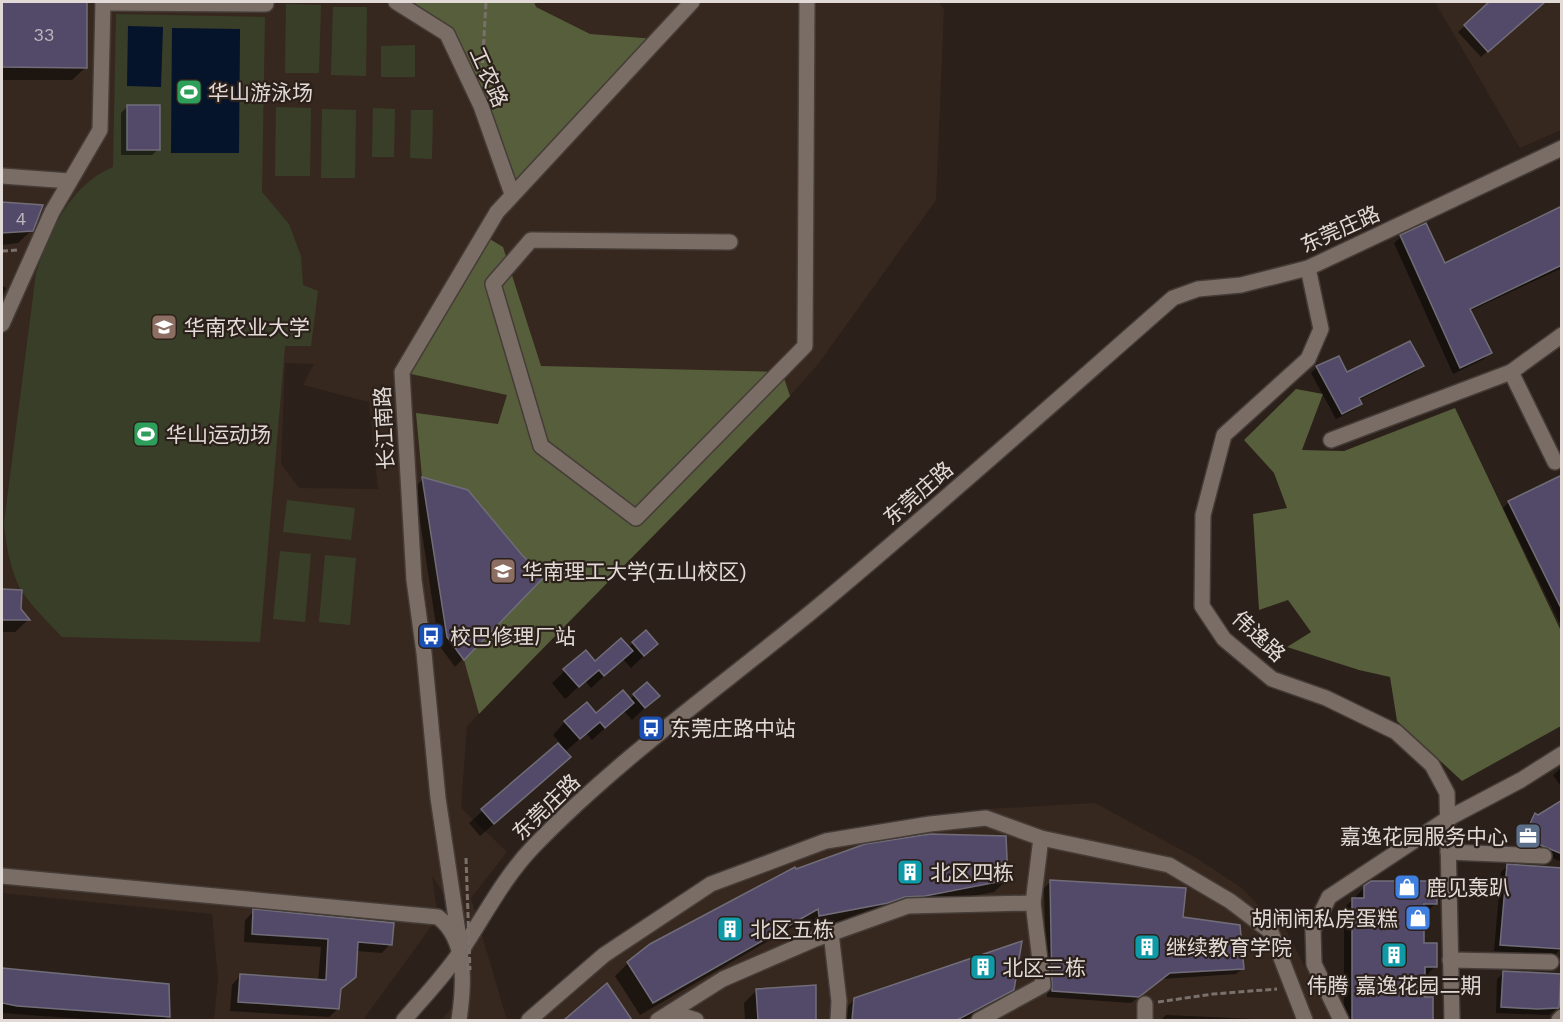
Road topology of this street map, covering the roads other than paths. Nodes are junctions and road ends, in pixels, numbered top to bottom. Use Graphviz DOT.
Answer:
graph roads {
  1 [pos="104,2"];
  2 [pos="266,2"];
  3 [pos="396,2"];
  4 [pos="692,2"];
  5 [pos="807,2"];
  6 [pos="1562,148"];
  7 [pos="2,176"];
  8 [pos="70,182"];
  9 [pos="512,194"];
  10 [pos="730,242"];
  11 [pos="1308,268"];
  12 [pos="2,324"];
  13 [pos="1562,336"];
  14 [pos="1510,372"];
  15 [pos="1331,440"];
  16 [pos="1555,462"];
  17 [pos="1562,754"];
  18 [pos="1447,819"];
  19 [pos="1041,838"];
  20 [pos="1448,852"];
  21 [pos="1544,856"];
  22 [pos="2,876"];
  23 [pos="1033,903"];
  24 [pos="831,933"];
  25 [pos="461,952"];
  26 [pos="1450,960"];
  27 [pos="1551,962"];
  28 [pos="1145,1004"];
  29 [pos="664,1016"];
  30 [pos="404,1020"];
  31 [pos="459,1020"];
  32 [pos="529,1020"];
  33 [pos="696,1020"];
  34 [pos="838,1020"];
  35 [pos="980,1020"];
  36 [pos="1145,1020"];
  37 [pos="1305,1020"];
  38 [pos="1341,1020"];
  39 [pos="1452,1020"];
  1 -- 2 [label="street"];
  1 -- 8 [label="street"];
  3 -- 9 [label="street, 工农路"];
  4 -- 9 [label="street, 长江南路"];
  5 -- 10 [label="street"];
  6 -- 11 [label="street, 东莞庄路"];
  7 -- 8 [label="street"];
  8 -- 12 [label="street"];
  9 -- 25 [label="street, 长江南路"];
  11 -- 18 [label="street, 伟逸路"];
  11 -- 25 [label="street, 东莞庄路"];
  13 -- 14 [label="street"];
  14 -- 15 [label="street"];
  14 -- 16 [label="street"];
  17 -- 18 [label="street"];
  18 -- 20 [label="street, 伟逸路"];
  18 -- 38 [label="street"];
  19 -- 23 [label="street"];
  19 -- 32 [label="street"];
  19 -- 37 [label="street"];
  20 -- 21 [label="street"];
  20 -- 26 [label="street, 伟逸路"];
  22 -- 25 [label="street"];
  23 -- 24 [label="street"];
  23 -- 35 [label="street"];
  24 -- 29 [label="street"];
  24 -- 34 [label="street"];
  25 -- 30 [label="street, 东莞庄路"];
  25 -- 31 [label="street, 长江南路"];
  26 -- 27 [label="street"];
  26 -- 39 [label="street, 伟逸路"];
  28 -- 36 [label="street"];
  29 -- 33 [label="street"];
}
